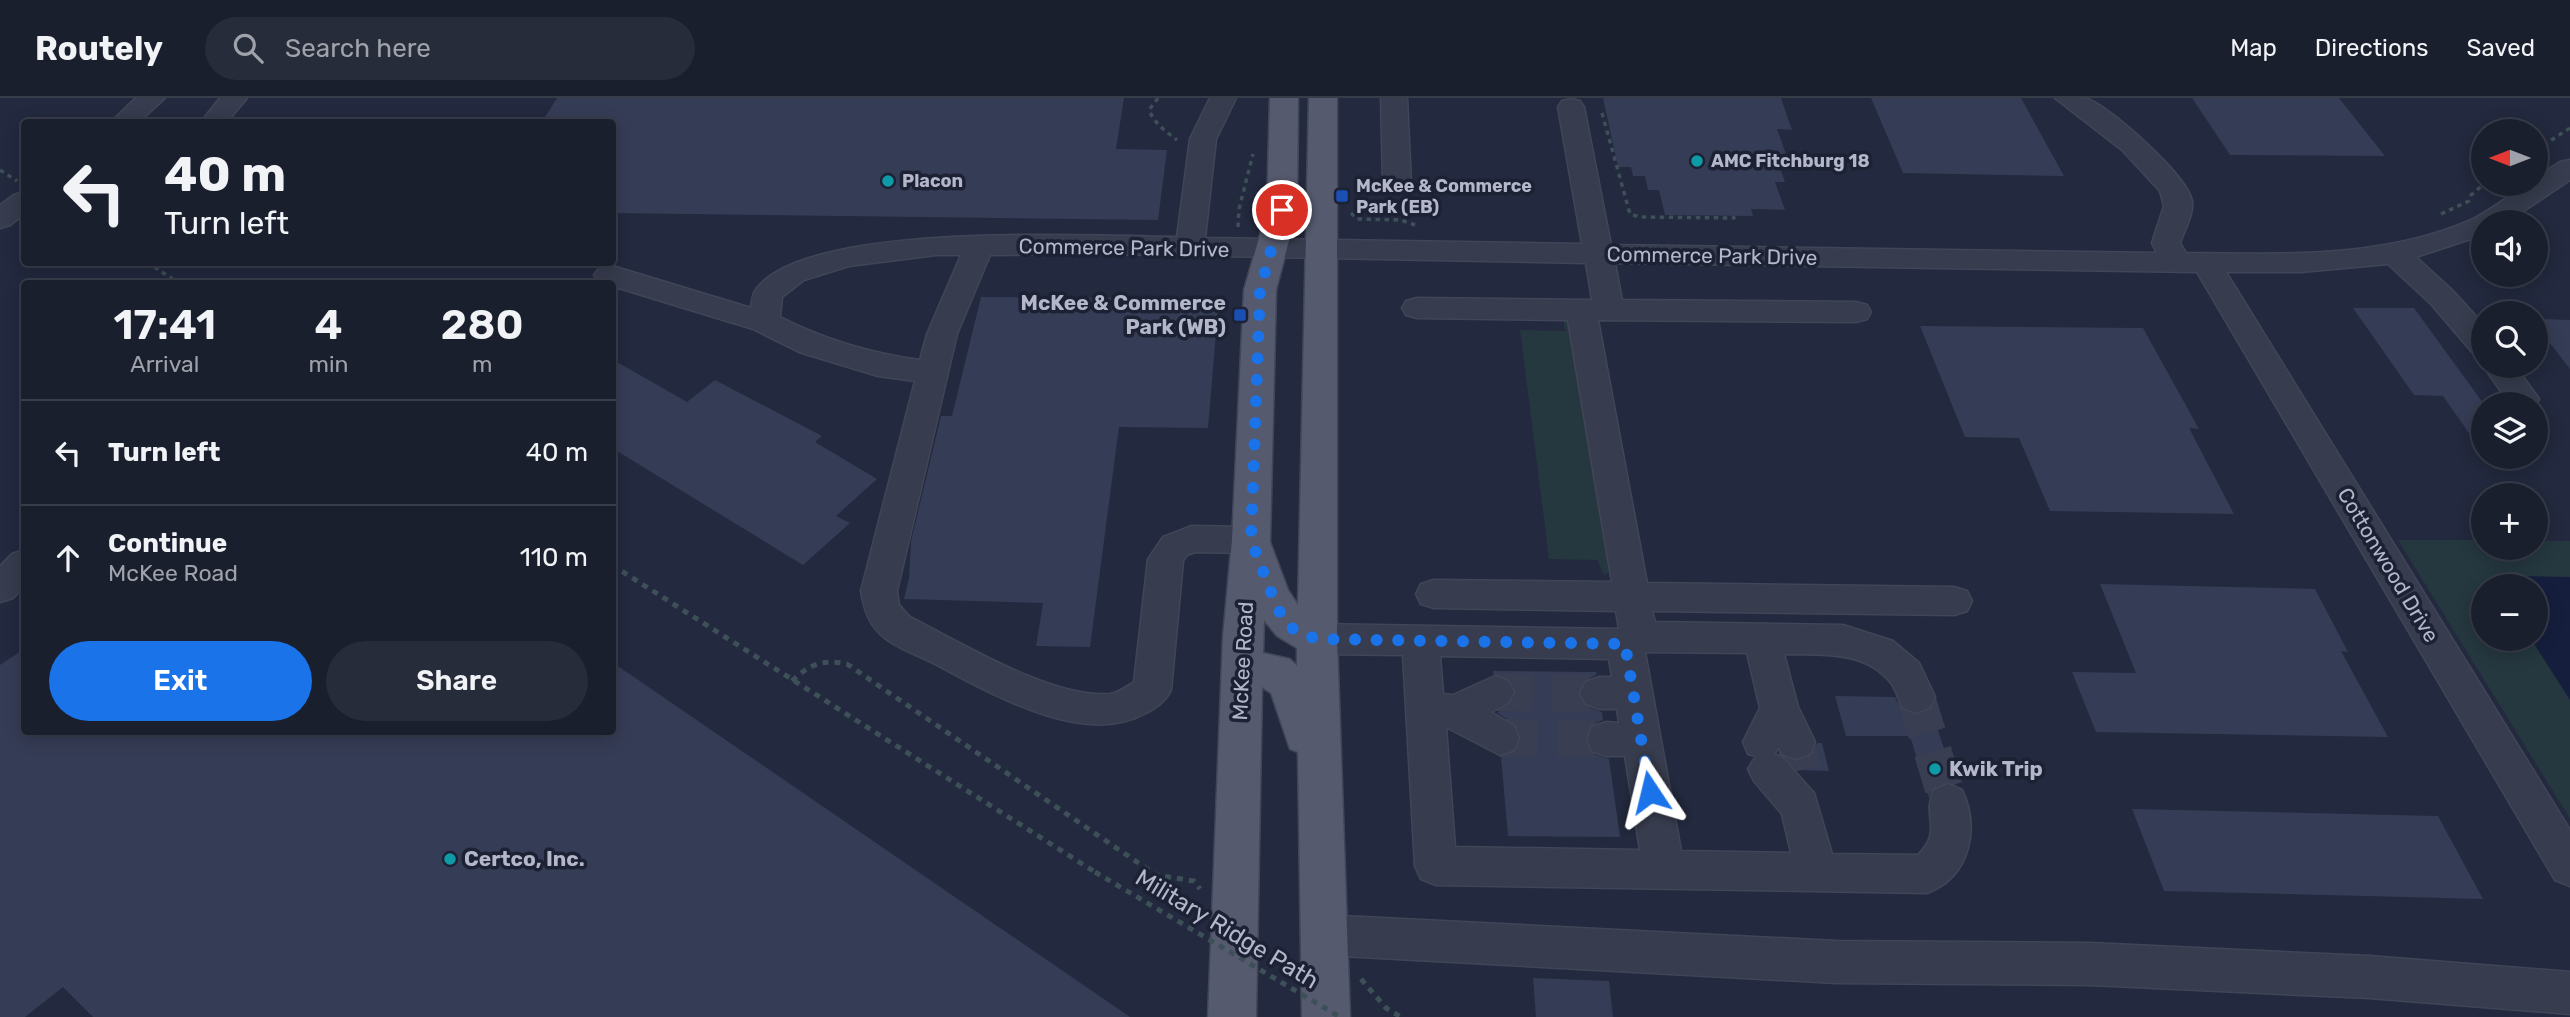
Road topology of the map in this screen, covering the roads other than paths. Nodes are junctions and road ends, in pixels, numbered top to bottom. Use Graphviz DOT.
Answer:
graph roads {
  1 [pos="152,98"];
  2 [pos="234,98"];
  3 [pos="1223,98"];
  4 [pos="1284,98"];
  5 [pos="1323,98"];
  6 [pos="1394,98"];
  7 [pos="2068,98"];
  8 [pos="1571,107"];
  9 [pos="128,119"];
  10 [pos="216,119"];
  11 [pos="2566,175"];
  12 [pos="1397,183"];
  13 [pos="21,193"];
  14 [pos="2508,210"];
  15 [pos="0,219"];
  16 [pos="2471,230"];
  17 [pos="978,246"];
  18 [pos="1190,247"];
  19 [pos="1271,250"];
  20 [pos="1321,251"];
  21 [pos="1598,254"];
  22 [pos="2394,254"];
  23 [pos="2191,262"];
  24 [pos="609,275"];
  25 [pos="1417,308"];
  26 [pos="1595,310"];
  27 [pos="1856,312"];
  28 [pos="764,322"];
  29 [pos="2471,330"];
  30 [pos="933,373"];
  31 [pos="2507,378"];
  32 [pos="2518,392"];
  33 [pos="1251,540"];
  34 [pos="21,567"];
  35 [pos="0,589"];
  36 [pos="1434,594"];
  37 [pos="1633,597"];
  38 [pos="1954,601"];
  39 [pos="1762,638"];
  40 [pos="1317,639"];
  41 [pos="1632,640"];
  42 [pos="1421,642"];
  43 [pos="1242,668"];
  44 [pos="1495,692"];
  45 [pos="1916,697"];
  46 [pos="1441,710"];
  47 [pos="1500,738"];
  48 [pos="1319,785"];
  49 [pos="1948,802"];
  50 [pos="2570,867"];
  51 [pos="1663,869"];
  52 [pos="1816,872"];
  53 [pos="1323,935"];
  54 [pos="2570,993"];
  55 [pos="1231,1017"];
  56 [pos="1326,1017"];
  1 -- 9 [label="street"];
  2 -- 10 [label="street"];
  3 -- 18 [label="street"];
  4 -- 19 [label="main road, McKee Road"];
  5 -- 20 [label="main road"];
  6 -- 12 [label="street"];
  7 -- 23 [label="street, Cottonwood Drive"];
  8 -- 21 [label="street"];
  11 -- 14 [label="street"];
  13 -- 15 [label="street"];
  16 -- 22 [label="street, Commerce Park Drive"];
  17 -- 18 [label="street, Commerce Park Drive"];
  17 -- 28 [label="street, Commerce Park Drive"];
  17 -- 30 [label="street"];
  18 -- 19 [label="street, Commerce Park Drive"];
  19 -- 20 [label="street, Commerce Park Drive"];
  19 -- 33 [label="main road, McKee Road"];
  20 -- 21 [label="street, Commerce Park Drive"];
  20 -- 40 [label="main road"];
  21 -- 23 [label="street, Commerce Park Drive"];
  21 -- 26 [label="street"];
  22 -- 23 [label="street, Commerce Park Drive"];
  22 -- 29 [label="street"];
  23 -- 50 [label="street, Cottonwood Drive"];
  24 -- 28 [label="street"];
  25 -- 26 [label="street"];
  26 -- 27 [label="street"];
  26 -- 37 [label="street"];
  28 -- 30 [label="street"];
  30 -- 33 [label="street"];
  31 -- 32 [label="street"];
  33 -- 40 [label="main road"];
  33 -- 43 [label="main road, McKee Road"];
  34 -- 35 [label="street"];
  36 -- 37 [label="street"];
  37 -- 38 [label="street"];
  37 -- 41 [label="street"];
  39 -- 41 [label="street"];
  39 -- 45 [label="street"];
  39 -- 52 [label="street"];
  40 -- 42 [label="street"];
  40 -- 48 [label="main road"];
  41 -- 42 [label="street"];
  41 -- 51 [label="street"];
  42 -- 46 [label="street"];
  43 -- 48 [label="main road"];
  43 -- 55 [label="main road, McKee Road"];
  44 -- 46 [label="street"];
  46 -- 47 [label="street"];
  46 -- 51 [label="street"];
  48 -- 53 [label="main road"];
  49 -- 52 [label="street"];
  51 -- 52 [label="street"];
  53 -- 54 [label="street"];
  53 -- 56 [label="main road"];
}
